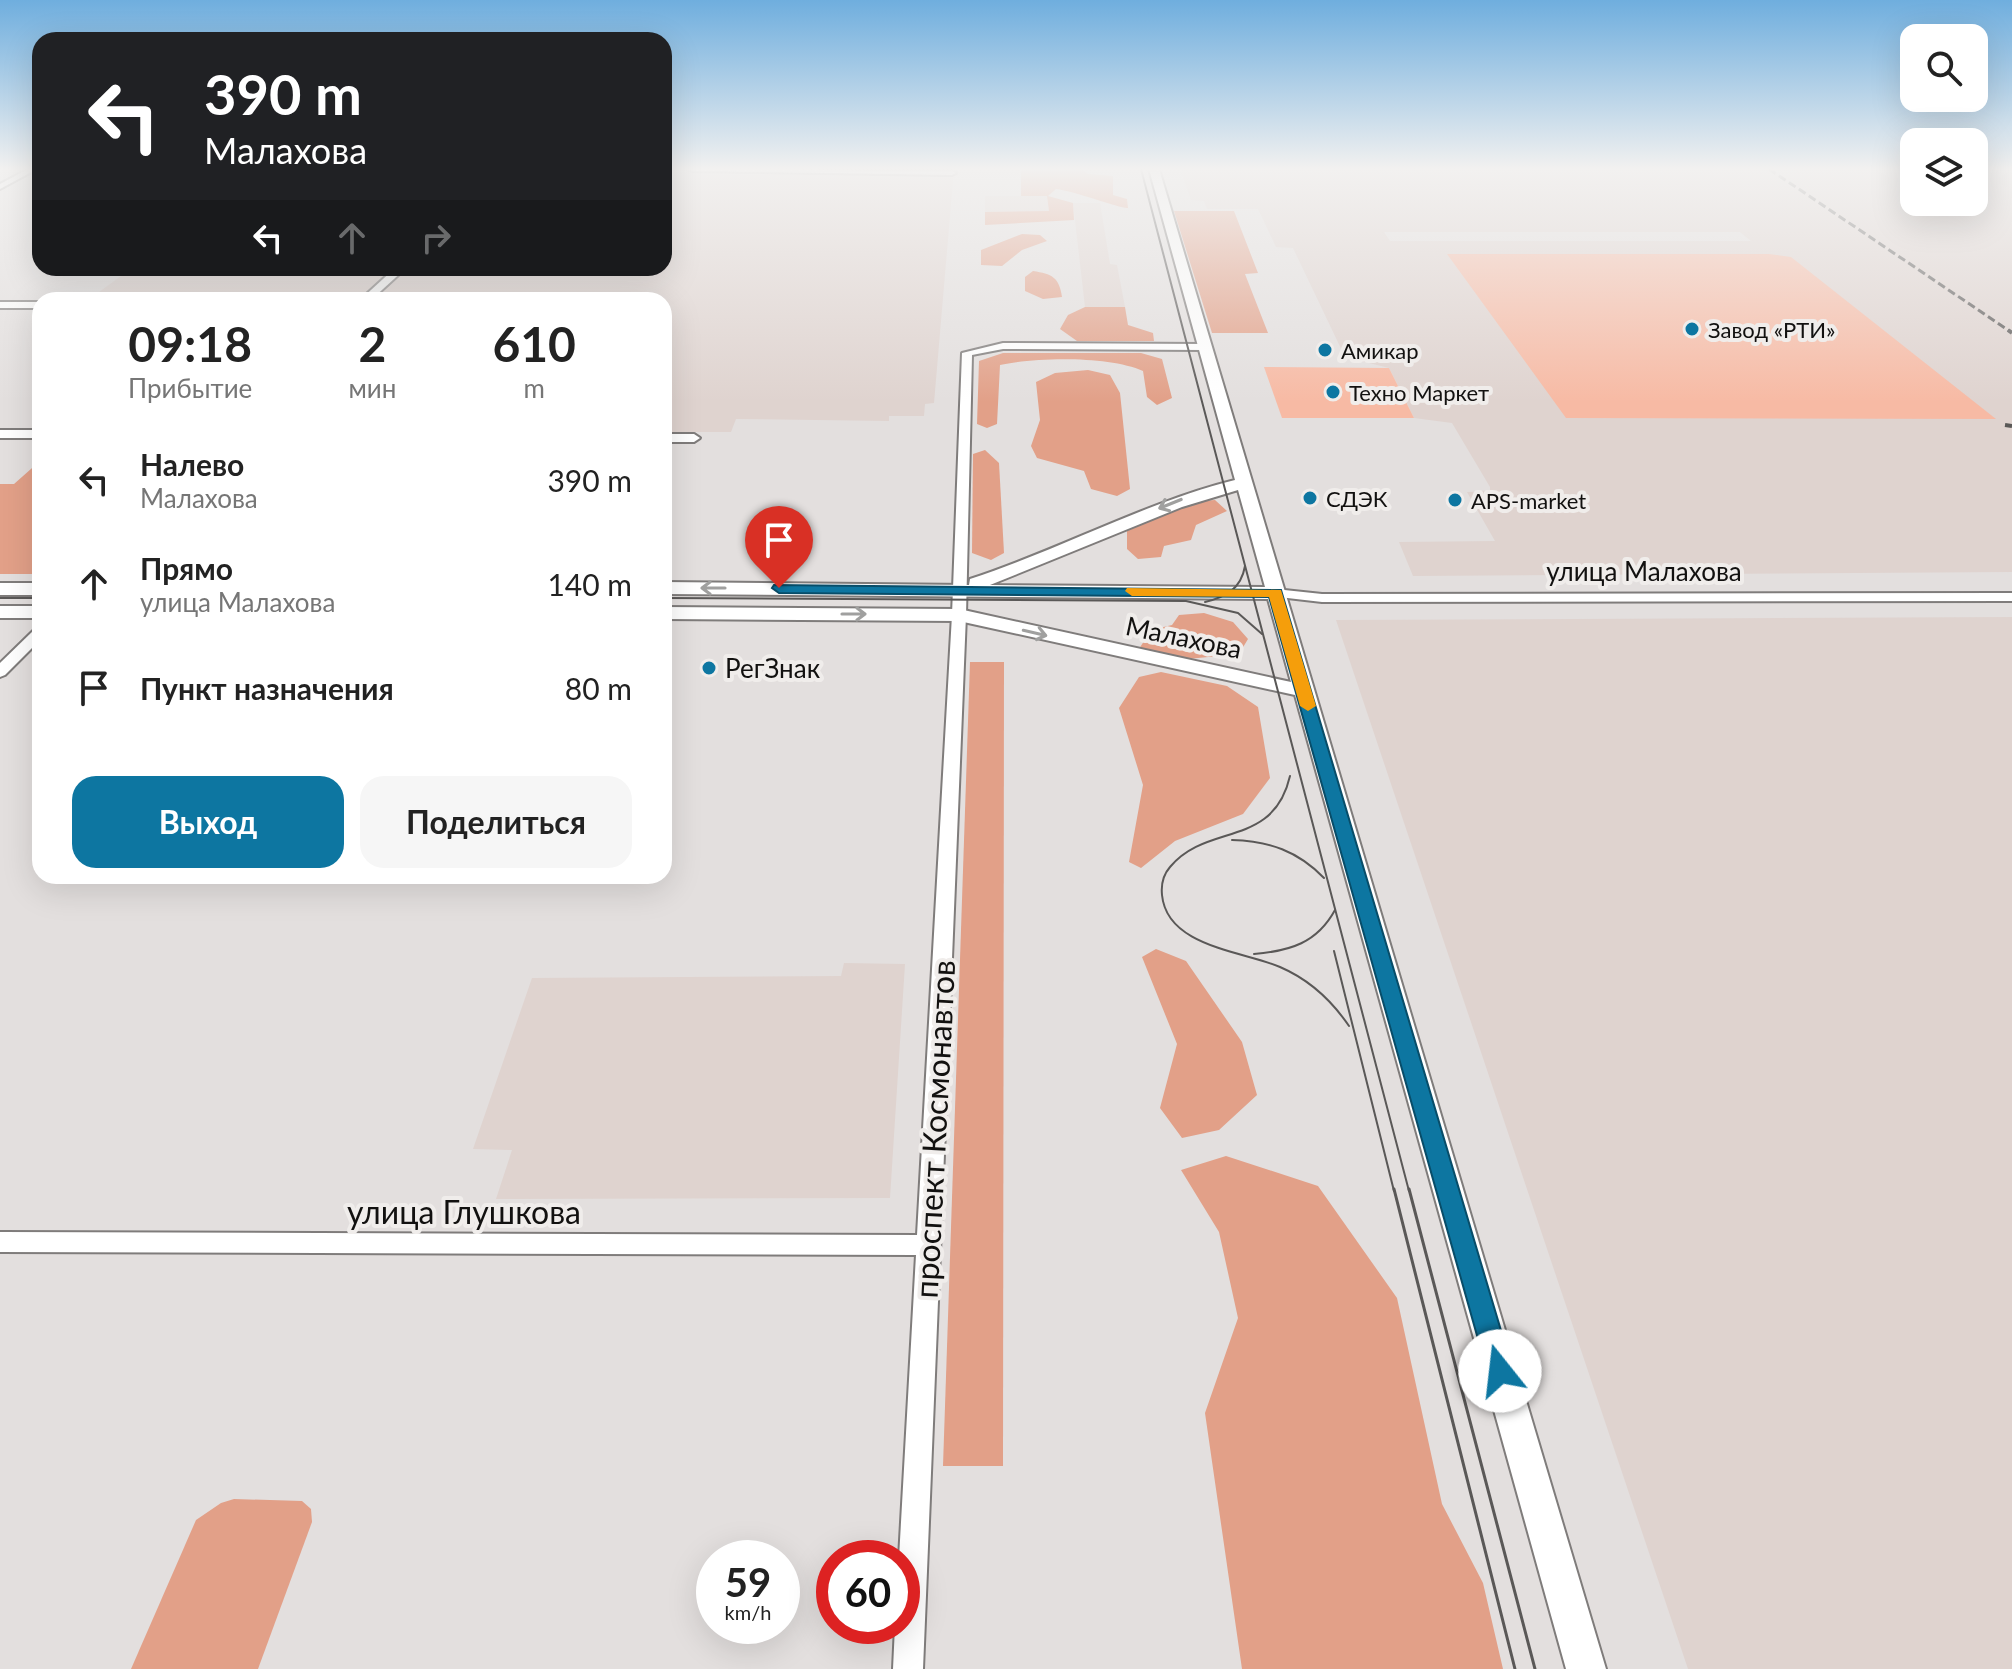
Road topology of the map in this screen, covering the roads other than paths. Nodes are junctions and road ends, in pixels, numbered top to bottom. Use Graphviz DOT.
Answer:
graph roads {
  1 [pos="1176,247"];
  2 [pos="392,276"];
  3 [pos="374,292"];
  4 [pos="0,305"];
  5 [pos="32,305"];
  6 [pos="1205,347"];
  7 [pos="0,434"];
  8 [pos="32,434"];
  9 [pos="672,438"];
  10 [pos="694,438"];
  11 [pos="1244,483"];
  12 [pos="672,588"];
  13 [pos="0,589"];
  14 [pos="32,589"];
  15 [pos="959,589"];
  16 [pos="1275,593"];
  17 [pos="2012,597"];
  18 [pos="0,612"];
  19 [pos="32,612"];
  20 [pos="672,613"];
  21 [pos="959,615"];
  22 [pos="32,640"];
  23 [pos="0,672"];
  24 [pos="1304,691"];
  25 [pos="0,1242"];
  26 [pos="928,1245"];
  27 [pos="908,1669"];
  28 [pos="1586,1669"];
  1 -- 6 [label="main road"];
  2 -- 3 [label="street"];
  4 -- 5 [label="street"];
  6 -- 11 [label="main road"];
  6 -- 15 [label="street, проспект Космонавтов"];
  7 -- 8 [label="street"];
  9 -- 10 [label="street"];
  11 -- 15 [label="main road, one-way"];
  11 -- 16 [label="main road"];
  15 -- 12 [label="main road, one-way"];
  13 -- 14 [label="main road"];
  15 -- 16 [label="main road, Малахова"];
  15 -- 21 [label="street, проспект Космонавтов"];
  16 -- 17 [label="street, улица Малахова"];
  16 -- 24 [label="main road"];
  18 -- 19 [label="main road"];
  20 -- 21 [label="main road, one-way"];
  21 -- 24 [label="main road, Малахова, one-way"];
  21 -- 26 [label="street, проспект Космонавтов"];
  22 -- 23 [label="street"];
  24 -- 28 [label="main road"];
  25 -- 26 [label="street, улица Глушкова"];
  26 -- 27 [label="street, проспект Космонавтов"];
}
